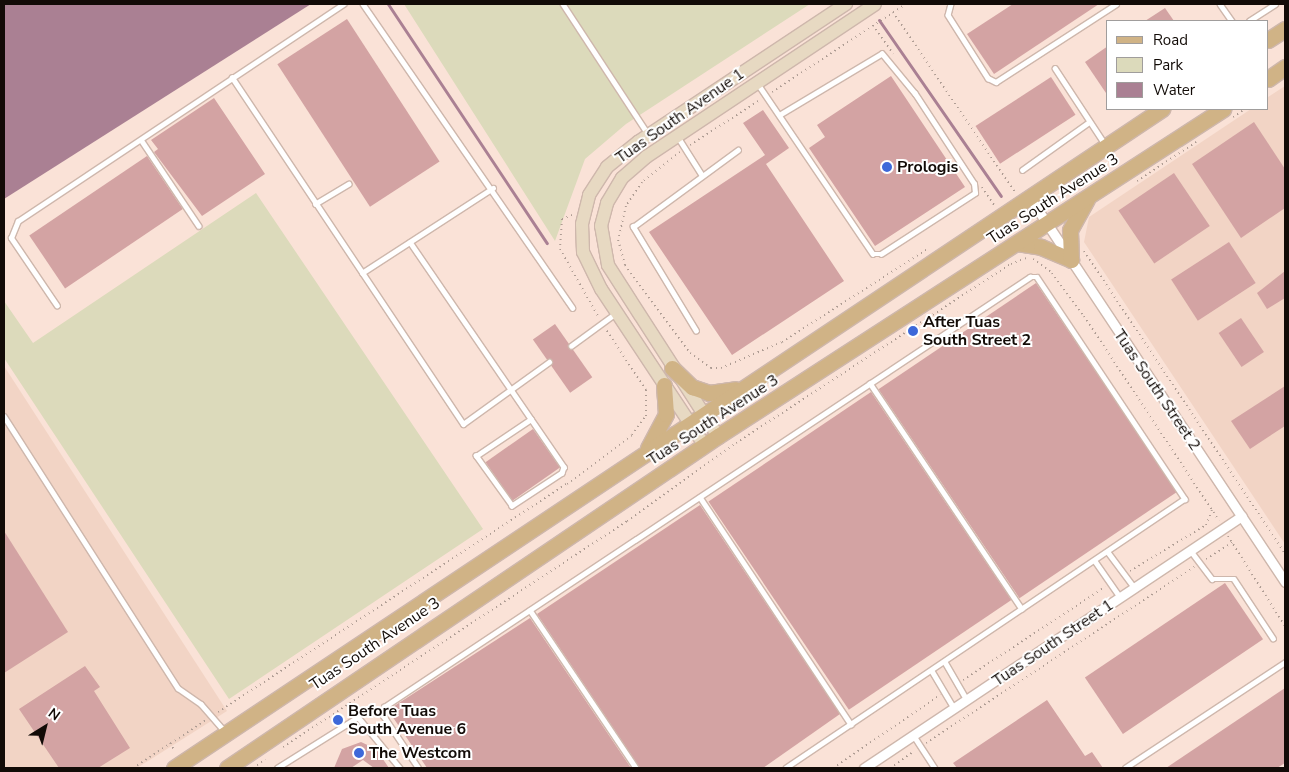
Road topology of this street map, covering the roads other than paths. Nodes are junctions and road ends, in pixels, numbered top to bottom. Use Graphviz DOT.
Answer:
graph roads {
  1 [pos="343,4"];
  2 [pos="363,4"];
  3 [pos="563,4"];
  4 [pos="846,4"];
  5 [pos="875,4"];
  6 [pos="951,4"];
  7 [pos="1116,4"];
  8 [pos="1220,4"];
  9 [pos="1275,4"];
  10 [pos="1231,20"];
  11 [pos="1251,20"];
  12 [pos="1285,29"];
  13 [pos="1269,39"];
  14 [pos="1285,67"];
  15 [pos="1055,68"];
  16 [pos="232,77"];
  17 [pos="1269,78"];
  18 [pos="757,82"];
  19 [pos="1160,110"];
  20 [pos="1226,114"];
  21 [pos="780,115"];
  22 [pos="1090,122"];
  23 [pos="649,135"];
  24 [pos="677,136"];
  25 [pos="142,141"];
  26 [pos="1106,146"];
  27 [pos="738,150"];
  28 [pos="1022,170"];
  29 [pos="702,175"];
  30 [pos="348,184"];
  31 [pos="493,188"];
  32 [pos="1023,194"];
  33 [pos="1088,198"];
  34 [pos="315,204"];
  35 [pos="1047,224"];
  36 [pos="199,226"];
  37 [pos="410,242"];
  38 [pos="1016,243"];
  39 [pos="1071,260"];
  40 [pos="362,273"];
  41 [pos="57,306"];
  42 [pos="573,308"];
  43 [pos="617,313"];
  44 [pos="696,331"];
  45 [pos="570,346"];
  46 [pos="550,362"];
  47 [pos="672,368"];
  48 [pos="870,383"];
  49 [pos="664,385"];
  50 [pos="748,385"];
  51 [pos="510,390"];
  52 [pos="702,415"];
  53 [pos="4,416"];
  54 [pos="531,419"];
  55 [pos="689,423"];
  56 [pos="718,436"];
  57 [pos="705,446"];
  58 [pos="645,454"];
  59 [pos="700,497"];
  60 [pos="1242,516"];
  61 [pos="1191,551"];
  62 [pos="1108,552"];
  63 [pos="1095,561"];
  64 [pos="1285,582"];
  65 [pos="1134,588"];
  66 [pos="1121,598"];
  67 [pos="530,610"];
  68 [pos="1022,610"];
  69 [pos="1272,638"];
  70 [pos="945,662"];
  71 [pos="1285,662"];
  72 [pos="932,671"];
  73 [pos="968,701"];
  74 [pos="955,709"];
  75 [pos="851,724"];
  76 [pos="226,733"];
  77 [pos="914,736"];
  78 [pos="175,768"];
  79 [pos="227,768"];
  80 [pos="277,768"];
  81 [pos="400,768"];
  82 [pos="418,768"];
  83 [pos="636,768"];
  84 [pos="786,768"];
  85 [pos="864,768"];
  86 [pos="935,768"];
  87 [pos="1125,768"];
  1 -- 16 [label="lane"];
  2 -- 31 [label="lane"];
  3 -- 23 [label="lane"];
  4 -- 23 [label="main road, Tuas South Avenue 1"];
  5 -- 18 [label="main road, Tuas South Avenue 1"];
  6 -- 7 [label="lane"];
  8 -- 10 [label="lane"];
  9 -- 11 [label="lane"];
  12 -- 13 [label="main road"];
  14 -- 17 [label="main road"];
  15 -- 22 [label="lane"];
  16 -- 25 [label="lane"];
  16 -- 34 [label="lane"];
  18 -- 21 [label="lane"];
  18 -- 24 [label="main road, Tuas South Avenue 1"];
  19 -- 26 [label="main road, Tuas South Avenue 3"];
  20 -- 33 [label="main road, Tuas South Avenue 3"];
  21 -- 21 [label="lane"];
  22 -- 26 [label="lane"];
  22 -- 28 [label="lane"];
  23 -- 43 [label="main road, Tuas South Avenue 1"];
  24 -- 29 [label="lane"];
  24 -- 47 [label="main road, Tuas South Avenue 1"];
  25 -- 36 [label="lane"];
  25 -- 41 [label="lane"];
  26 -- 32 [label="main road, Tuas South Avenue 3"];
  27 -- 29 [label="lane"];
  29 -- 44 [label="lane"];
  30 -- 34 [label="lane"];
  31 -- 37 [label="lane"];
  31 -- 42 [label="lane"];
  32 -- 35 [label="street, Tuas South Street 2"];
  32 -- 50 [label="main road, Tuas South Avenue 3"];
  33 -- 35 [label="main road, Tuas South Avenue 3"];
  33 -- 39 [label="main road"];
  34 -- 40 [label="lane"];
  35 -- 38 [label="main road, Tuas South Avenue 3"];
  35 -- 39 [label="street, Tuas South Street 2"];
  37 -- 40 [label="lane"];
  37 -- 51 [label="lane"];
  38 -- 39 [label="main road"];
  38 -- 56 [label="main road, Tuas South Avenue 3"];
  39 -- 60 [label="street, Tuas South Street 2"];
  40 -- 51 [label="lane"];
  43 -- 45 [label="lane"];
  43 -- 49 [label="main road, Tuas South Avenue 1"];
  46 -- 51 [label="lane"];
  47 -- 50 [label="main road"];
  47 -- 52 [label="main road, Tuas South Avenue 1"];
  48 -- 59 [label="lane"];
  48 -- 62 [label="lane"];
  48 -- 68 [label="lane"];
  49 -- 55 [label="main road, Tuas South Avenue 1"];
  49 -- 58 [label="main road"];
  50 -- 52 [label="main road, Tuas South Avenue 3"];
  51 -- 54 [label="lane"];
  52 -- 55 [label="main road, Tuas South Avenue 3"];
  52 -- 56 [label="main road, Tuas South Avenue 1"];
  53 -- 76 [label="lane"];
  54 -- 54 [label="lane"];
  55 -- 57 [label="main road, Tuas South Avenue 1"];
  55 -- 58 [label="main road, Tuas South Avenue 3"];
  56 -- 57 [label="main road, Tuas South Avenue 3"];
  57 -- 79 [label="main road, Tuas South Avenue 3"];
  58 -- 76 [label="main road, Tuas South Avenue 3"];
  59 -- 67 [label="lane"];
  59 -- 75 [label="lane"];
  60 -- 61 [label="street, Tuas South Street 1"];
  60 -- 64 [label="street, Tuas South Street 2"];
  61 -- 65 [label="street, Tuas South Street 1"];
  61 -- 69 [label="lane"];
  62 -- 63 [label="lane"];
  62 -- 65 [label="lane"];
  63 -- 66 [label="lane"];
  63 -- 68 [label="lane"];
  65 -- 66 [label="street, Tuas South Street 1"];
  66 -- 73 [label="street, Tuas South Street 1"];
  67 -- 82 [label="lane"];
  67 -- 83 [label="lane"];
  68 -- 70 [label="lane"];
  70 -- 72 [label="lane"];
  70 -- 73 [label="lane"];
  71 -- 87 [label="lane"];
  72 -- 74 [label="lane"];
  72 -- 75 [label="lane"];
  73 -- 74 [label="street, Tuas South Street 1"];
  74 -- 77 [label="street, Tuas South Street 1"];
  75 -- 84 [label="lane"];
  76 -- 78 [label="main road, Tuas South Avenue 3"];
  77 -- 85 [label="street, Tuas South Street 1"];
  77 -- 86 [label="lane"];
  80 -- 81 [label="lane"];
}
